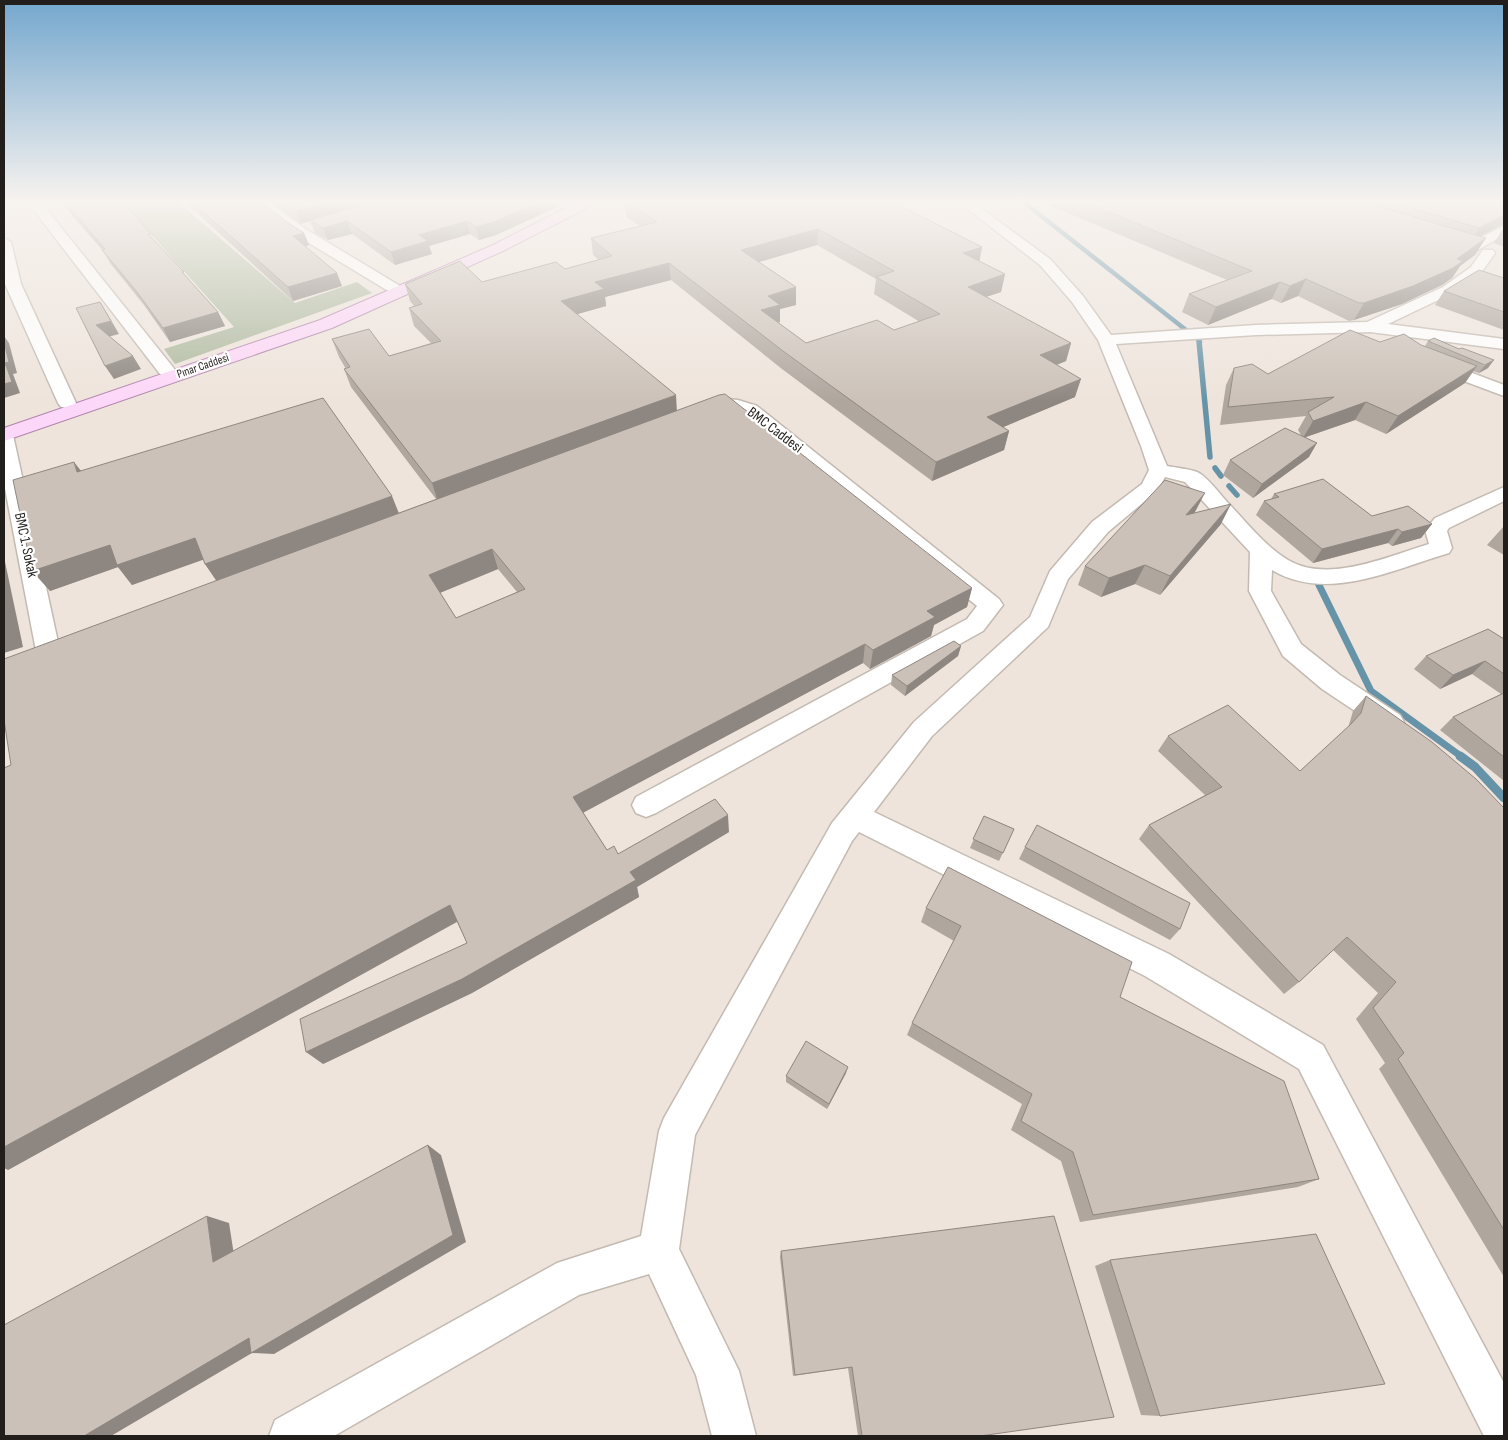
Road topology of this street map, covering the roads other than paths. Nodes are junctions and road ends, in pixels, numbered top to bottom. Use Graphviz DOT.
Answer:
graph roads {
  1 [pos="9,267"];
  2 [pos="85,267"];
  3 [pos="359,267"];
  4 [pos="453,267"];
  5 [pos="1050,267"];
  6 [pos="1478,267"];
  7 [pos="400,292"];
  8 [pos="1370,327"];
  9 [pos="1106,340"];
  10 [pos="1504,344"];
  11 [pos="1397,346"];
  12 [pos="1420,357"];
  13 [pos="166,370"];
  14 [pos="1504,390"];
  15 [pos="67,403"];
  16 [pos="679,420"];
  17 [pos="4,424"];
  18 [pos="4,435"];
  19 [pos="1159,470"];
  20 [pos="1504,493"];
  21 [pos="1261,551"];
  22 [pos="48,656"];
  23 [pos="1411,736"];
  24 [pos="646,804"];
  25 [pos="854,816"];
  26 [pos="659,1251"];
  27 [pos="1504,1428"];
  28 [pos="291,1436"];
  29 [pos="734,1436"];
  1 -- 15 [label="street"];
  2 -- 13 [label="street"];
  3 -- 7 [label="street"];
  4 -- 7 [label="main road, Pınar Caddesi"];
  5 -- 9 [label="street"];
  6 -- 8 [label="street"];
  7 -- 13 [label="main road, Pınar Caddesi"];
  7 -- 18 [label="main road, Pınar Caddesi"];
  8 -- 9 [label="street"];
  8 -- 10 [label="street"];
  8 -- 11 [label="street"];
  9 -- 19 [label="street"];
  12 -- 14 [label="street"];
  13 -- 15 [label="main road, Pınar Caddesi"];
  15 -- 17 [label="main road, Pınar Caddesi"];
  16 -- 24 [label="street, BMC Caddesi"];
  18 -- 22 [label="street, BMC 1. Sokak"];
  19 -- 21 [label="street"];
  19 -- 25 [label="street"];
  20 -- 21 [label="street"];
  21 -- 23 [label="street"];
  25 -- 26 [label="street"];
  25 -- 27 [label="street"];
  26 -- 28 [label="street"];
  26 -- 29 [label="street"];
}
